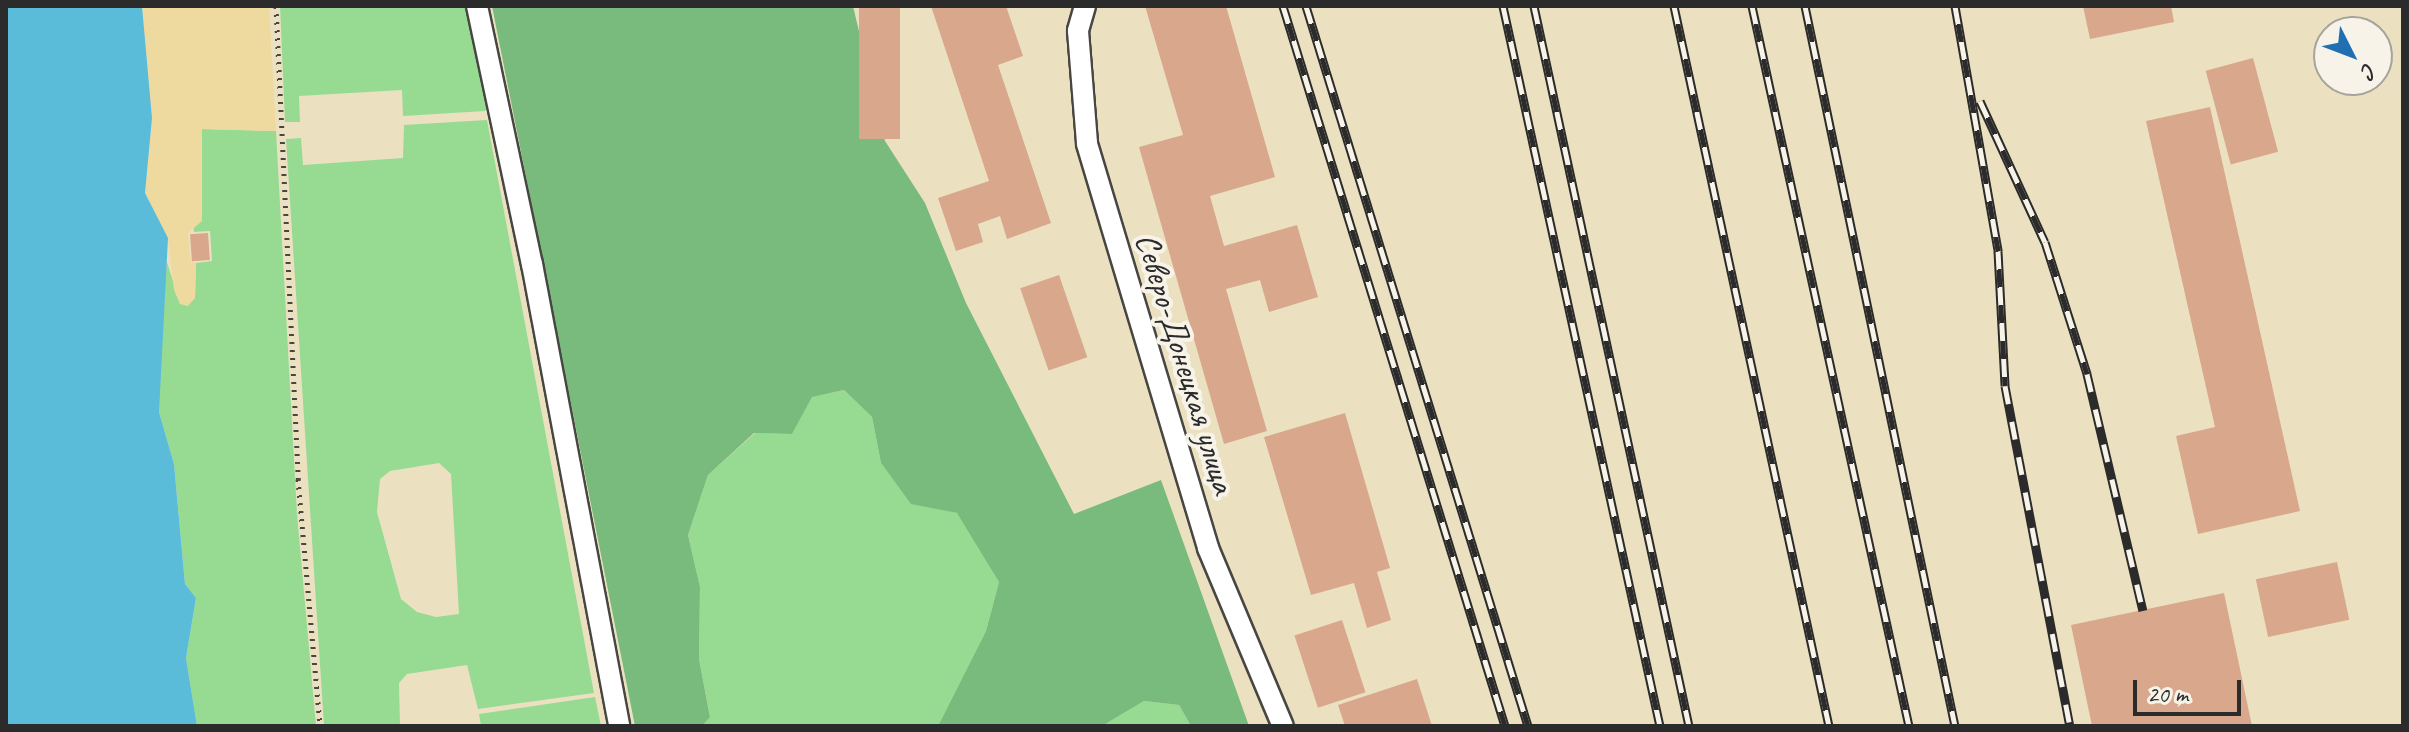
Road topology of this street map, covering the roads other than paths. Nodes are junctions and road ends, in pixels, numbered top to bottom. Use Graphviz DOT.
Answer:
graph roads {
  1 [pos="477,6"];
  2 [pos="1085,6"];
  3 [pos="619,726"];
  4 [pos="1283,726"];
  1 -- 3 [label="lane"];
  2 -- 4 [label="lane, Северо-Донецкая улица"];
}
